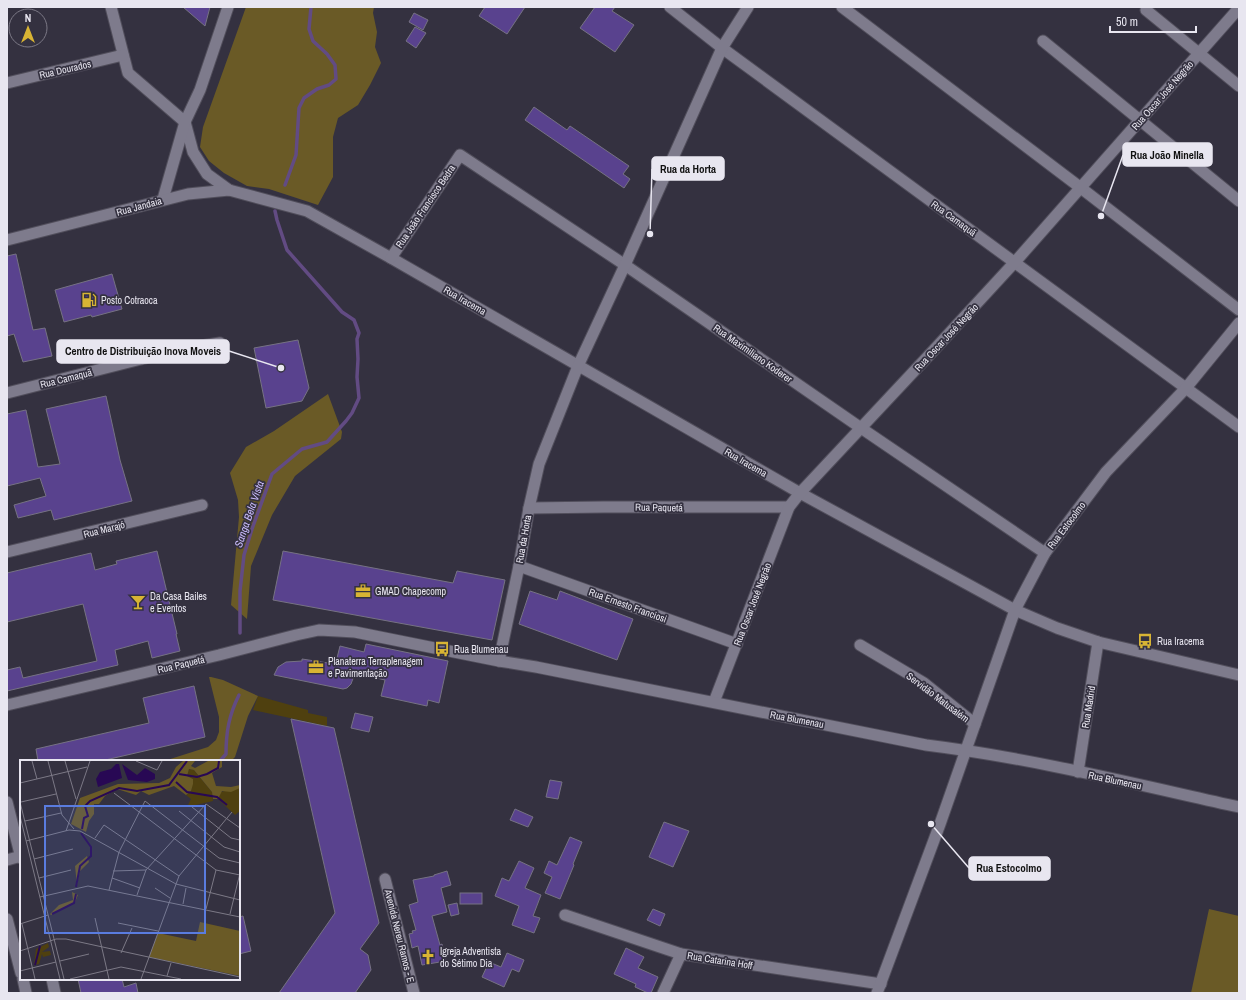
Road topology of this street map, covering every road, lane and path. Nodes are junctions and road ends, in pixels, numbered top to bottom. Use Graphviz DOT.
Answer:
graph roads {
  1 [pos="111,7"];
  2 [pos="228,7"];
  3 [pos="670,7"];
  4 [pos="748,7"];
  5 [pos="842,7"];
  6 [pos="1239,8"];
  7 [pos="1146,10"];
  8 [pos="1043,41"];
  9 [pos="722,48"];
  10 [pos="1199,53"];
  11 [pos="123,55"];
  12 [pos="7,83"];
  13 [pos="1239,86"];
  14 [pos="1140,120"];
  15 [pos="185,122"];
  16 [pos="460,155"];
  17 [pos="1081,188"];
  18 [pos="229,190"];
  19 [pos="164,200"];
  20 [pos="272,201"];
  21 [pos="1239,201"];
  22 [pos="7,240"];
  23 [pos="391,258"];
  24 [pos="1014,262"];
  25 [pos="625,265"];
  26 [pos="1239,310"];
  27 [pos="1239,323"];
  28 [pos="220,343"];
  29 [pos="578,366"];
  30 [pos="1186,388"];
  31 [pos="7,393"];
  32 [pos="1239,427"];
  33 [pos="861,428"];
  34 [pos="800,493"];
  35 [pos="202,505"];
  36 [pos="789,507"];
  37 [pos="529,508"];
  38 [pos="7,552"];
  39 [pos="1045,553"];
  40 [pos="519,566"];
  41 [pos="1015,610"];
  42 [pos="355,632"];
  43 [pos="1098,642"];
  44 [pos="736,644"];
  45 [pos="860,645"];
  46 [pos="500,661"];
  47 [pos="1239,675"];
  48 [pos="714,702"];
  49 [pos="7,705"];
  50 [pos="975,724"];
  51 [pos="966,750"];
  52 [pos="1078,772"];
  53 [pos="7,802"];
  54 [pos="1239,808"];
  55 [pos="20,853"];
  56 [pos="20,857"];
  57 [pos="7,860"];
  58 [pos="385,879"];
  59 [pos="565,915"];
  60 [pos="7,919"];
  61 [pos="681,954"];
  62 [pos="20,969"];
  63 [pos="23,980"];
  64 [pos="52,980"];
  65 [pos="879,989"];
  66 [pos="26,993"];
  67 [pos="55,993"];
  68 [pos="414,993"];
  69 [pos="663,993"];
  1 -- 11 [label="street"];
  2 -- 15 [label="street"];
  3 -- 9 [label="street, Rua Camaquã"];
  4 -- 9 [label="street, Rua da Horta"];
  5 -- 17 [label="street"];
  6 -- 10 [label="street, Rua Oscar José Negrão"];
  7 -- 10 [label="street"];
  8 -- 14 [label="street"];
  9 -- 24 [label="street, Rua Camaquã"];
  9 -- 25 [label="street, Rua da Horta"];
  10 -- 13 [label="street"];
  10 -- 14 [label="street, Rua Oscar José Negrão"];
  11 -- 12 [label="street, Rua Dourados"];
  11 -- 15 [label="street"];
  14 -- 17 [label="street, Rua Oscar José Negrão"];
  14 -- 21 [label="street"];
  15 -- 18 [label="street"];
  15 -- 19 [label="street"];
  16 -- 23 [label="street, Rua João Francisco Bedra"];
  16 -- 25 [label="street, Rua Maximiliano Koderer"];
  17 -- 24 [label="street, Rua Oscar José Negrão"];
  17 -- 26 [label="street"];
  18 -- 19 [label="street, Rua Jandaia"];
  18 -- 20 [label="street, Rua Jandaia"];
  19 -- 22 [label="street, Rua Jandaia"];
  20 -- 23 [label="street, Rua Iracema"];
  23 -- 29 [label="street, Rua Iracema"];
  24 -- 30 [label="street, Rua Camaquã"];
  24 -- 33 [label="street, Rua Oscar José Negrão"];
  25 -- 29 [label="street, Rua da Horta"];
  25 -- 33 [label="street, Rua Maximiliano Koderer"];
  27 -- 30 [label="street, Rua Estocolmo"];
  28 -- 31 [label="street, Rua Camaquã"];
  29 -- 34 [label="street, Rua Iracema"];
  29 -- 37 [label="street, Rua da Horta"];
  30 -- 32 [label="street, Rua Camaquã"];
  30 -- 39 [label="street, Rua Estocolmo"];
  33 -- 34 [label="street, Rua Oscar José Negrão"];
  33 -- 39 [label="street, Rua Maximiliano Koderer"];
  34 -- 36 [label="street, Rua Oscar José Negrão"];
  34 -- 41 [label="street, Rua Iracema"];
  35 -- 38 [label="street, Rua Marajó"];
  36 -- 37 [label="street, Rua Paquetá"];
  36 -- 44 [label="street, Rua Oscar José Negrão"];
  37 -- 40 [label="street, Rua da Horta"];
  39 -- 41 [label="street, Rua Estocolmo"];
  40 -- 44 [label="street, Rua Ernesto Franciosi"];
  40 -- 46 [label="street, Rua da Horta"];
  41 -- 43 [label="street, Rua Iracema"];
  41 -- 50 [label="street, Rua Estocolmo"];
  42 -- 46 [label="street, Rua Blumenau"];
  42 -- 49 [label="street, Rua Paquetá"];
  43 -- 47 [label="street, Rua Iracema"];
  43 -- 52 [label="street, Rua Madrid"];
  44 -- 48 [label="street, Rua Oscar José Negrão"];
  45 -- 50 [label="street, Servidão Matusalém"];
  46 -- 48 [label="street, Rua Blumenau"];
  48 -- 51 [label="street, Rua Blumenau"];
  50 -- 51 [label="street, Rua Estocolmo"];
  51 -- 52 [label="street, Rua Blumenau"];
  51 -- 65 [label="street, Rua Estocolmo"];
  52 -- 54 [label="street, Rua Blumenau"];
  53 -- 55 [label="street"];
  56 -- 57 [label="street"];
  58 -- 68 [label="street, Avenida Nereu Ramos - E"];
  59 -- 61 [label="street, Rua Catarina Hoff"];
  60 -- 62 [label="street"];
  61 -- 65 [label="street, Rua Catarina Hoff"];
  61 -- 69 [label="street"];
  63 -- 66 [label="street"];
  64 -- 67 [label="street"];
}
